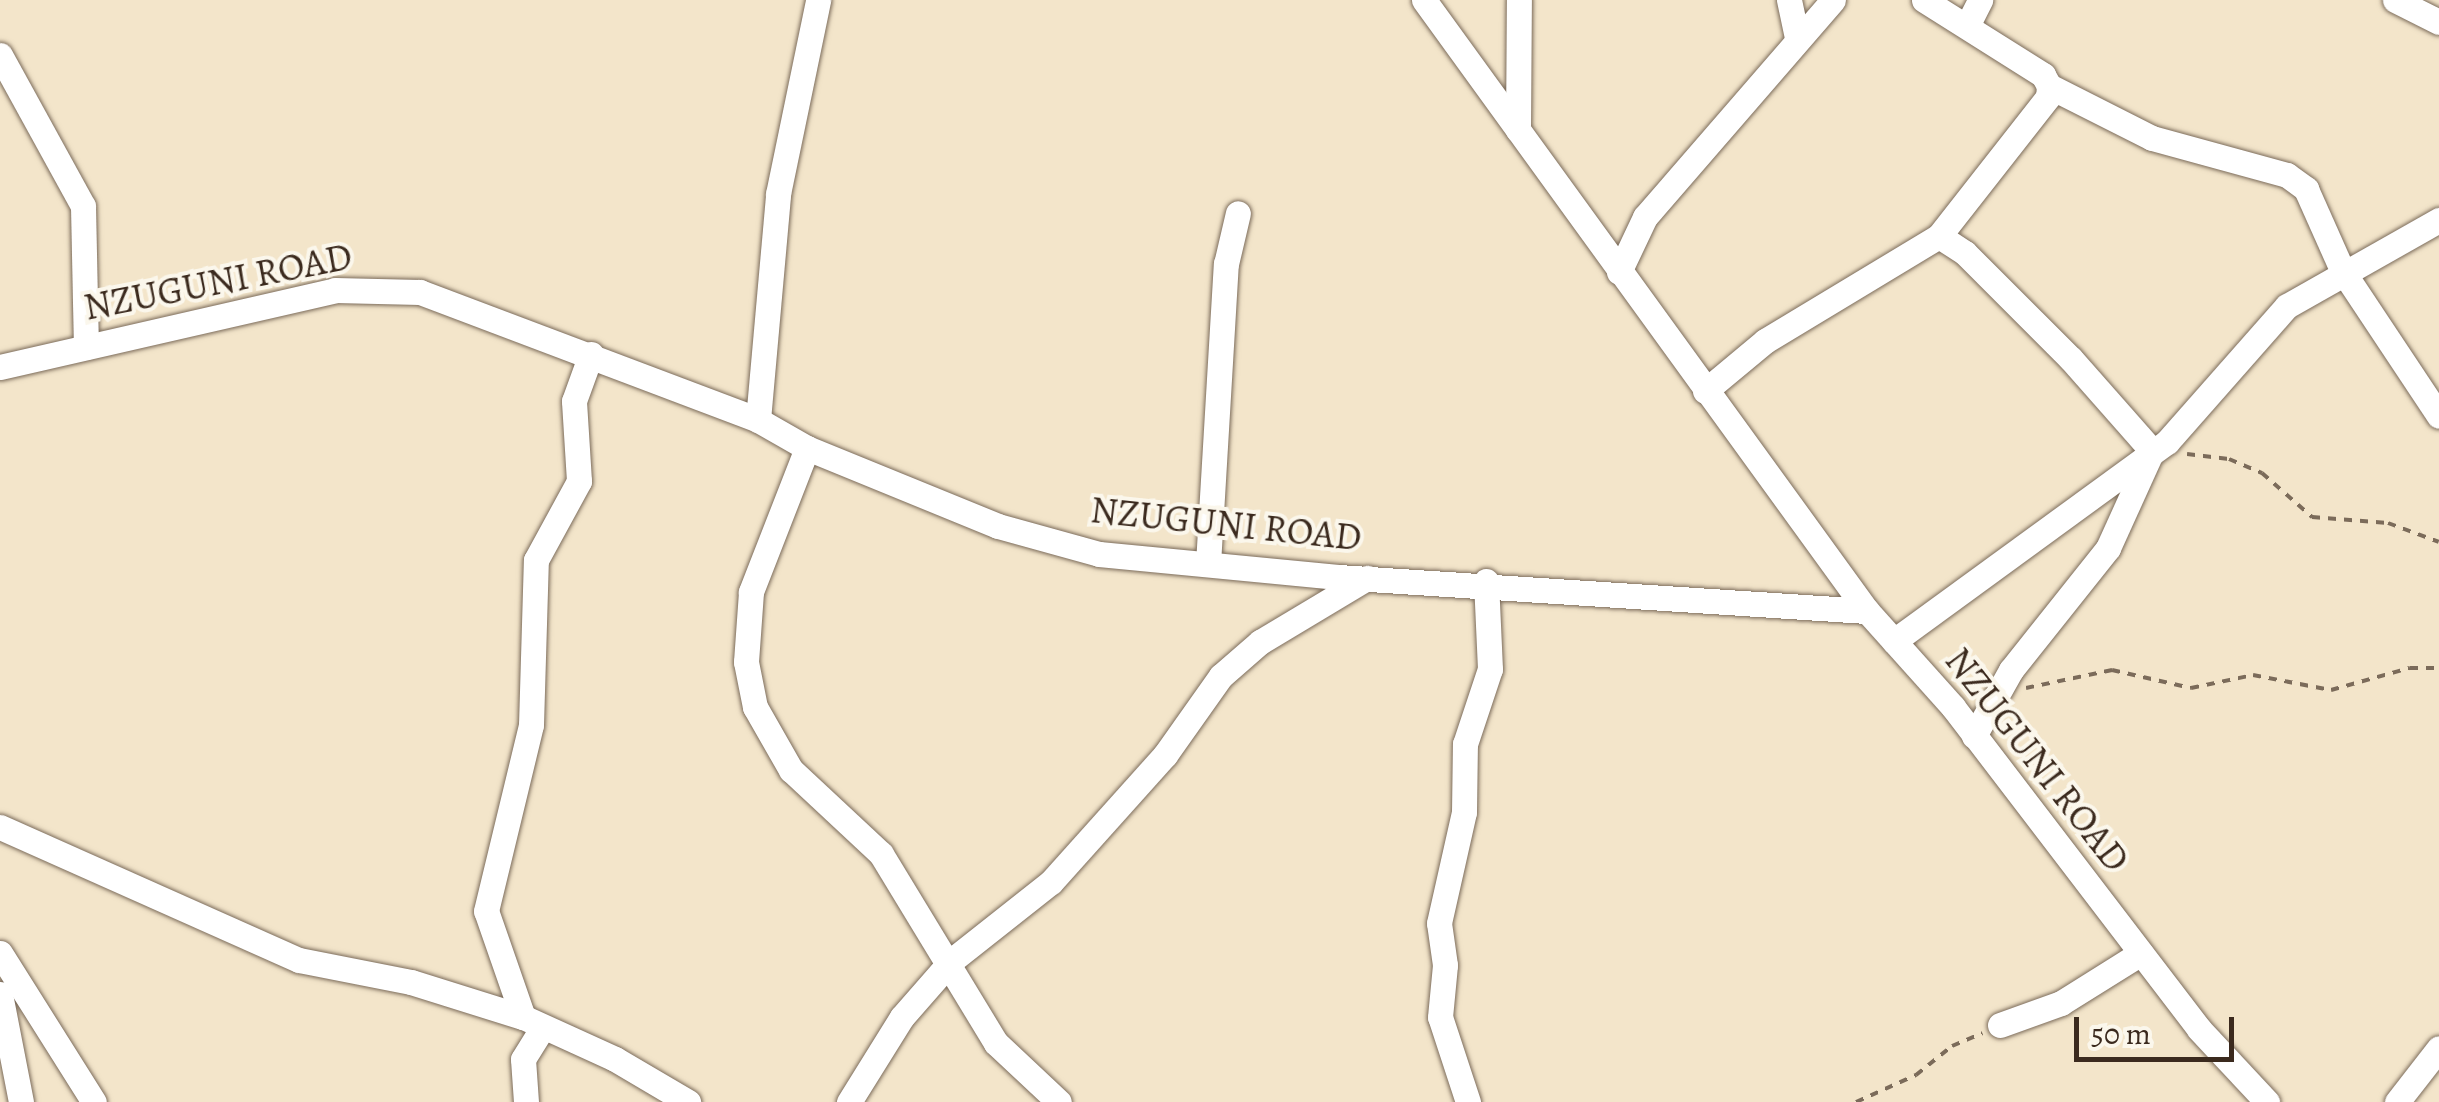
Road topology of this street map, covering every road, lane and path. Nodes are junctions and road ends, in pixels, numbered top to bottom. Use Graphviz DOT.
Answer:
graph roads {
  1 [pos="818,0"];
  2 [pos="1424,0"];
  3 [pos="1519,0"];
  4 [pos="1789,0"];
  5 [pos="1833,0"];
  6 [pos="1924,0"];
  7 [pos="1980,0"];
  8 [pos="2396,0"];
  9 [pos="2439,22"];
  10 [pos="1968,24"];
  11 [pos="1797,38"];
  12 [pos="0,54"];
  13 [pos="2050,86"];
  14 [pos="1518,130"];
  15 [pos="1238,213"];
  16 [pos="2439,220"];
  17 [pos="1939,236"];
  18 [pos="2342,270"];
  19 [pos="1619,272"];
  20 [pos="86,346"];
  21 [pos="591,354"];
  22 [pos="0,367"];
  23 [pos="1706,391"];
  24 [pos="2439,416"];
  25 [pos="758,420"];
  26 [pos="807,448"];
  27 [pos="2152,451"];
  28 [pos="2439,542"];
  29 [pos="1208,564"];
  30 [pos="1367,578"];
  31 [pos="1486,581"];
  32 [pos="1867,611"];
  33 [pos="1894,641"];
  34 [pos="2439,668"];
  35 [pos="1997,695"];
  36 [pos="1974,736"];
  37 [pos="0,827"];
  38 [pos="2141,953"];
  39 [pos="0,954"];
  40 [pos="952,961"];
  41 [pos="0,994"];
  42 [pos="533,1023"];
  43 [pos="2000,1025"];
  44 [pos="2439,1048"];
  45 [pos="1037,1093"];
  46 [pos="21,1102"];
  47 [pos="94,1102"];
  48 [pos="526,1102"];
  49 [pos="688,1102"];
  50 [pos="849,1102"];
  51 [pos="1060,1102"];
  52 [pos="1468,1102"];
  53 [pos="1856,1102"];
  54 [pos="2266,1102"];
  55 [pos="2397,1102"];
  1 -- 25 [label="street"];
  2 -- 14 [label="street"];
  3 -- 14 [label="street"];
  4 -- 11 [label="street"];
  5 -- 11 [label="street"];
  6 -- 10 [label="street"];
  7 -- 10 [label="street"];
  8 -- 9 [label="street"];
  10 -- 13 [label="street"];
  11 -- 19 [label="street"];
  12 -- 20 [label="street"];
  13 -- 17 [label="street"];
  13 -- 18 [label="street"];
  14 -- 19 [label="street"];
  15 -- 29 [label="street"];
  16 -- 18 [label="street"];
  17 -- 23 [label="street"];
  17 -- 27 [label="street"];
  18 -- 24 [label="street"];
  18 -- 27 [label="street"];
  19 -- 23 [label="street"];
  20 -- 21 [label="street, NZUGUNI ROAD"];
  20 -- 22 [label="street, NZUGUNI ROAD"];
  21 -- 25 [label="street, NZUGUNI ROAD"];
  21 -- 42 [label="street"];
  23 -- 32 [label="street"];
  25 -- 26 [label="street, NZUGUNI ROAD"];
  26 -- 29 [label="street, NZUGUNI ROAD"];
  26 -- 40 [label="street"];
  27 -- 28 [label="path"];
  27 -- 33 [label="street"];
  27 -- 35 [label="street"];
  29 -- 30 [label="street, NZUGUNI ROAD"];
  30 -- 31 [label="street, NZUGUNI ROAD"];
  30 -- 40 [label="street"];
  31 -- 32 [label="street, NZUGUNI ROAD"];
  31 -- 52 [label="street"];
  32 -- 33 [label="street, NZUGUNI ROAD"];
  33 -- 36 [label="street, NZUGUNI ROAD"];
  34 -- 35 [label="path"];
  35 -- 36 [label="street"];
  36 -- 38 [label="street, NZUGUNI ROAD"];
  37 -- 42 [label="street"];
  38 -- 43 [label="street"];
  38 -- 54 [label="street, NZUGUNI ROAD"];
  39 -- 47 [label="street"];
  40 -- 45 [label="street"];
  40 -- 50 [label="street"];
  41 -- 46 [label="street"];
  42 -- 48 [label="street"];
  42 -- 49 [label="street"];
  43 -- 53 [label="path"];
  44 -- 55 [label="street"];
  45 -- 51 [label="street"];
}
